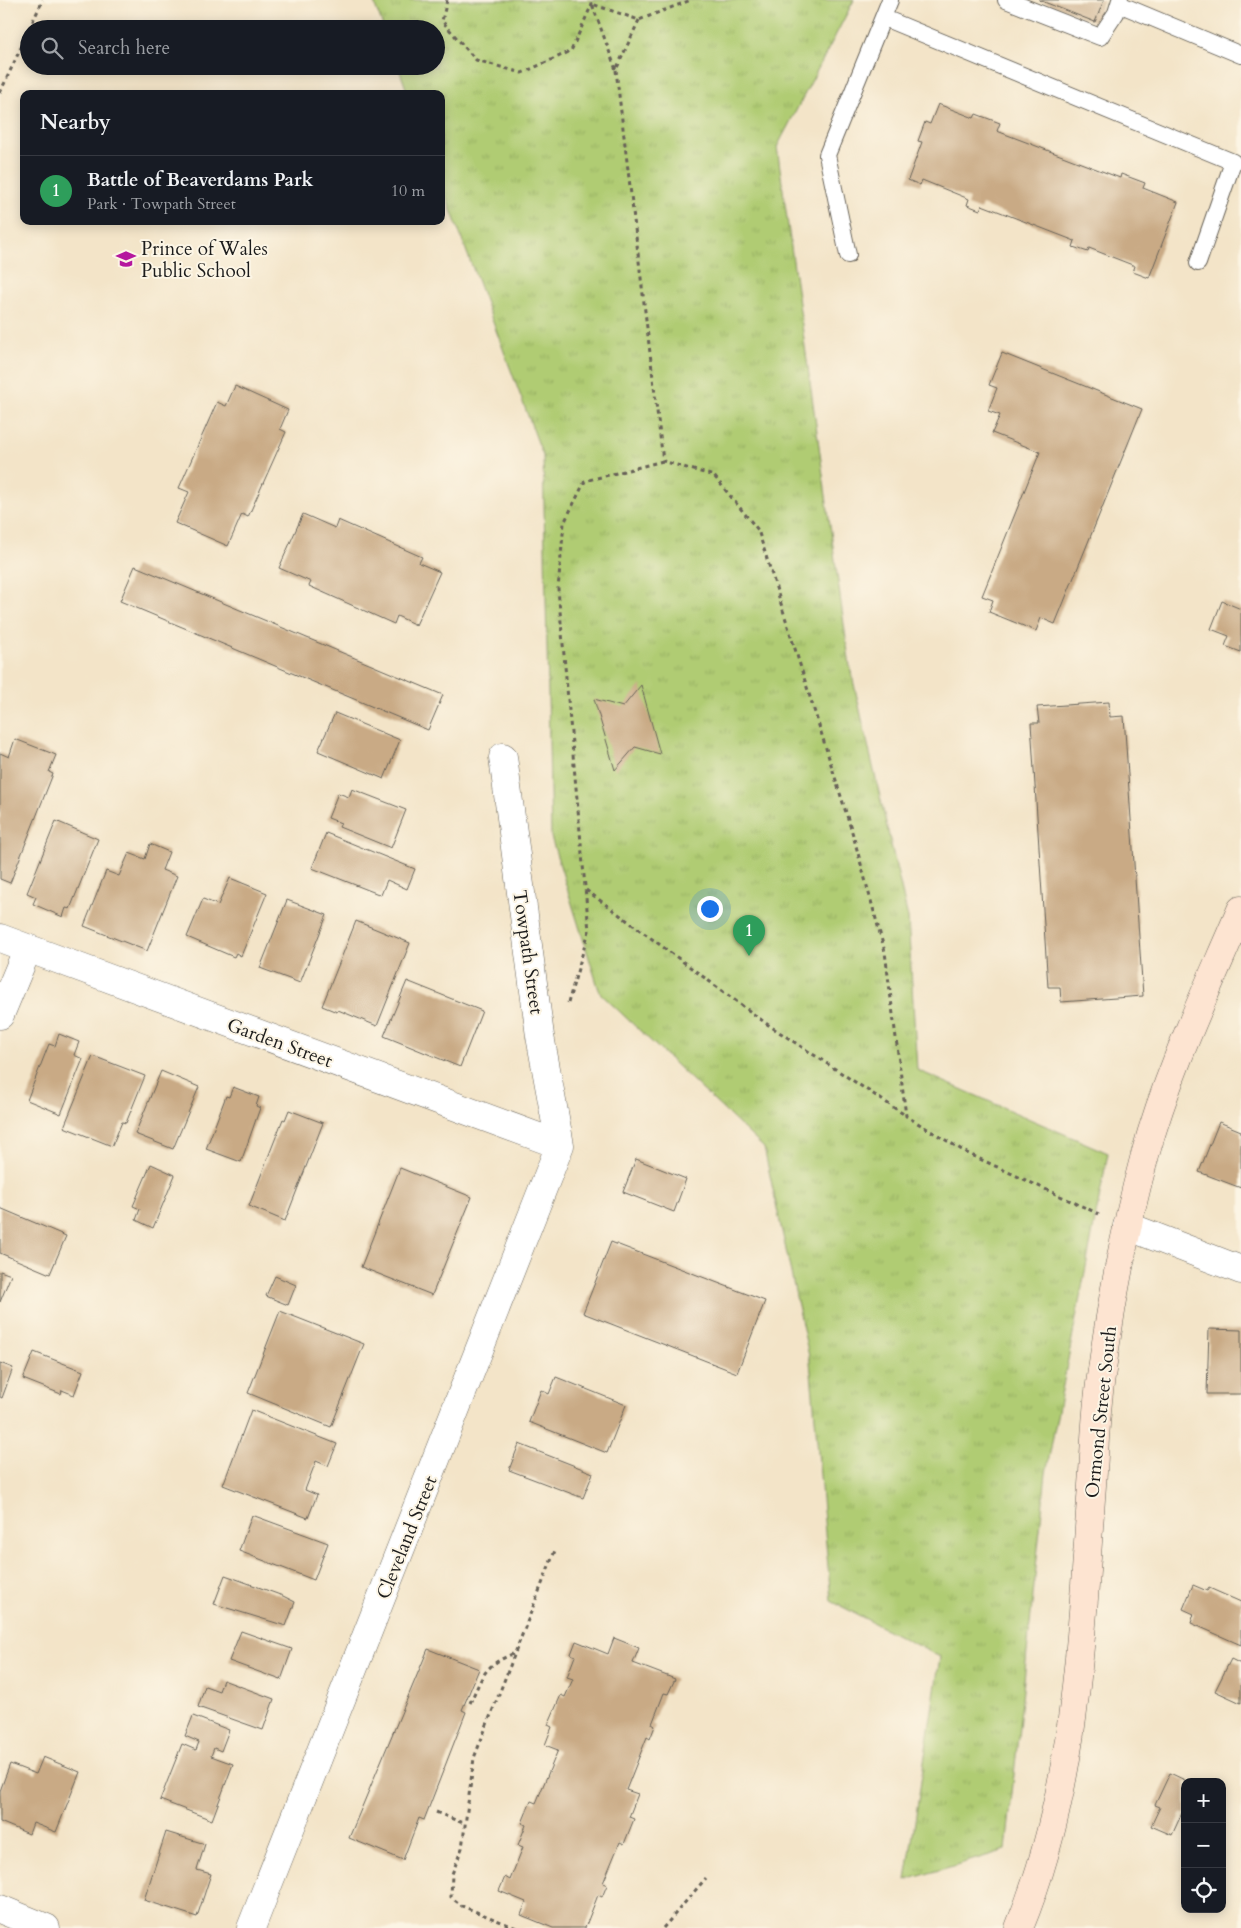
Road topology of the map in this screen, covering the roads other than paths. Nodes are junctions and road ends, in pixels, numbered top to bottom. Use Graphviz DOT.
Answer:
graph roads {
  1 [pos="890,0"];
  2 [pos="1006,0"];
  3 [pos="1120,2"];
  4 [pos="884,18"];
  5 [pos="1241,55"];
  6 [pos="848,255"];
  7 [pos="1198,263"];
  8 [pos="503,757"];
  9 [pos="1241,910"];
  10 [pos="0,938"];
  11 [pos="27,950"];
  12 [pos="0,1015"];
  13 [pos="560,1145"];
  14 [pos="1127,1226"];
  15 [pos="1241,1270"];
  16 [pos="0,1909"];
  17 [pos="46,1928"];
  18 [pos="252,1928"];
  19 [pos="1019,1928"];
  1 -- 4 [label="lane"];
  2 -- 3 [label="lane"];
  3 -- 5 [label="lane"];
  4 -- 6 [label="lane"];
  4 -- 7 [label="lane"];
  8 -- 13 [label="street, Towpath Street"];
  9 -- 14 [label="main road, Ormond Street South"];
  10 -- 11 [label="street, Garden Street"];
  11 -- 12 [label="street"];
  11 -- 13 [label="street, Garden Street"];
  13 -- 18 [label="street, Cleveland Street"];
  14 -- 15 [label="street"];
  14 -- 19 [label="main road, Ormond Street South"];
  16 -- 17 [label="street"];
}
